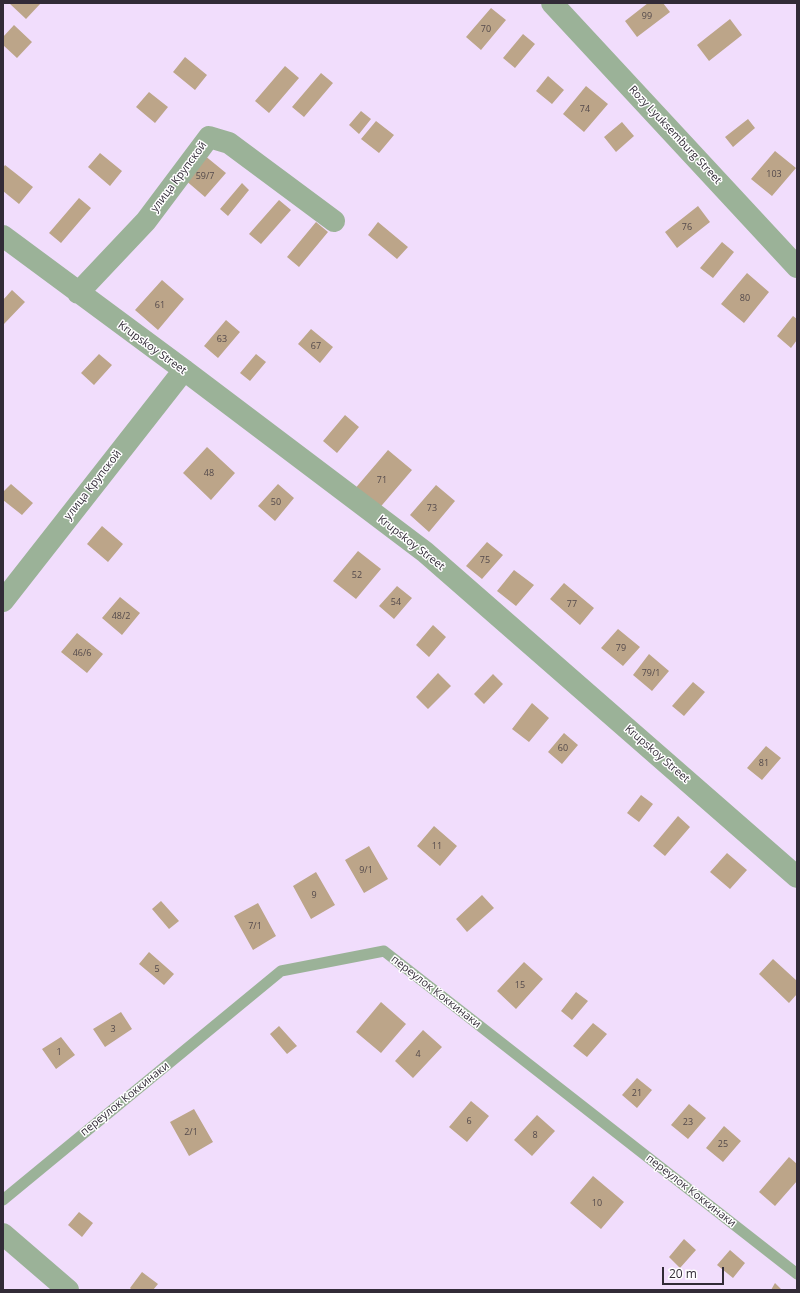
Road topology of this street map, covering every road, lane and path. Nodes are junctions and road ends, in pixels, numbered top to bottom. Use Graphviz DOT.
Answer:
graph roads {
  1 [pos="552,3"];
  2 [pos="334,221"];
  3 [pos="3,236"];
  4 [pos="797,267"];
  5 [pos="78,293"];
  6 [pos="184,370"];
  7 [pos="3,601"];
  8 [pos="797,876"];
  9 [pos="3,1200"];
  10 [pos="3,1234"];
  11 [pos="797,1274"];
  12 [pos="68,1290"];
  1 -- 4 [label="street, Rozy Lyuksemburg Street"];
  2 -- 5 [label="street, улица Крупской"];
  3 -- 5 [label="street, Krupskoy Street"];
  5 -- 6 [label="street, Krupskoy Street"];
  6 -- 7 [label="street, улица Крупской"];
  6 -- 8 [label="street, Krupskoy Street"];
  9 -- 11 [label="lane, переулок Коккинаки"];
  10 -- 12 [label="street"];
}
